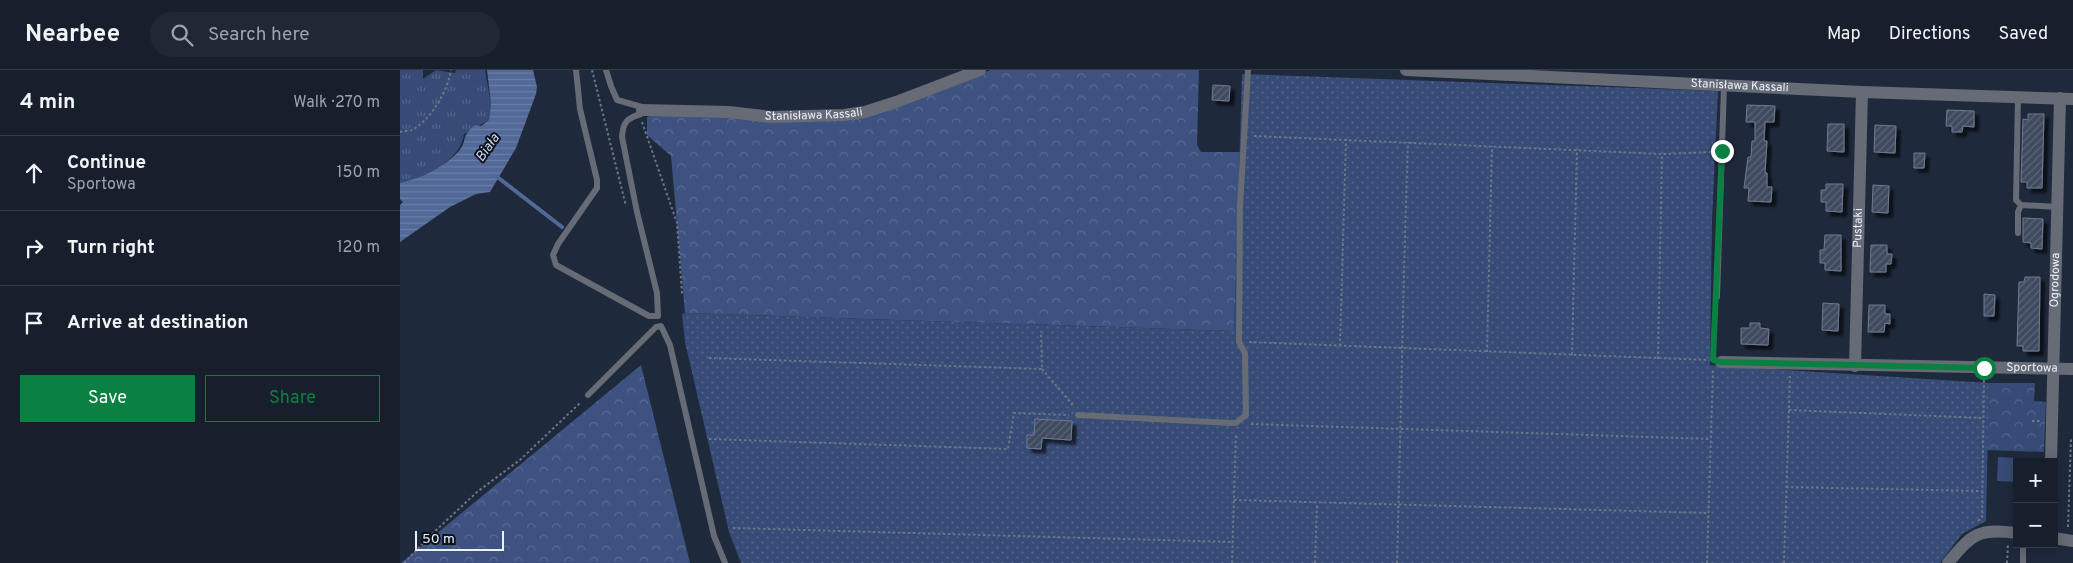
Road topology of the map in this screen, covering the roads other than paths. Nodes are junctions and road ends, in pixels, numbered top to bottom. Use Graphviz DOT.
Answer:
graph roads {
  1 [pos="576,70"];
  2 [pos="606,70"];
  3 [pos="980,70"];
  4 [pos="1248,70"];
  5 [pos="1406,70"];
  6 [pos="1724,86"];
  7 [pos="1862,92"];
  8 [pos="2018,98"];
  9 [pos="2067,98"];
  10 [pos="641,112"];
  11 [pos="2022,205"];
  12 [pos="2058,207"];
  13 [pos="2018,233"];
  14 [pos="1717,297"];
  15 [pos="653,315"];
  16 [pos="657,330"];
  17 [pos="1717,361"];
  18 [pos="1855,366"];
  19 [pos="2054,368"];
  20 [pos="2073,369"];
  21 [pos="588,395"];
  22 [pos="1076,415"];
  23 [pos="2051,458"];
  24 [pos="2012,537"];
  25 [pos="2023,548"];
  26 [pos="725,563"];
  27 [pos="1948,563"];
  28 [pos="2023,563"];
  1 -- 15 [label="lane"];
  2 -- 10 [label="lane"];
  3 -- 10 [label="street, Stanisława Kassali"];
  4 -- 22 [label="lane"];
  5 -- 6 [label="street, Stanisława Kassali"];
  6 -- 7 [label="street, Stanisława Kassali"];
  6 -- 14 [label="lane"];
  7 -- 8 [label="street, Stanisława Kassali"];
  7 -- 18 [label="street, Pustaki"];
  8 -- 9 [label="street, Stanisława Kassali"];
  8 -- 11 [label="lane"];
  9 -- 12 [label="street, Ogrodowa"];
  10 -- 15 [label="lane"];
  11 -- 12 [label="lane"];
  11 -- 13 [label="lane"];
  12 -- 19 [label="street, Ogrodowa"];
  15 -- 16 [label="lane"];
  16 -- 21 [label="lane"];
  16 -- 26 [label="lane"];
  17 -- 18 [label="street, Sportowa"];
  18 -- 19 [label="street, Sportowa"];
  19 -- 20 [label="street, Sportowa"];
  19 -- 23 [label="street, Ogrodowa"];
  24 -- 27 [label="street"];
  25 -- 28 [label="lane"];
}
